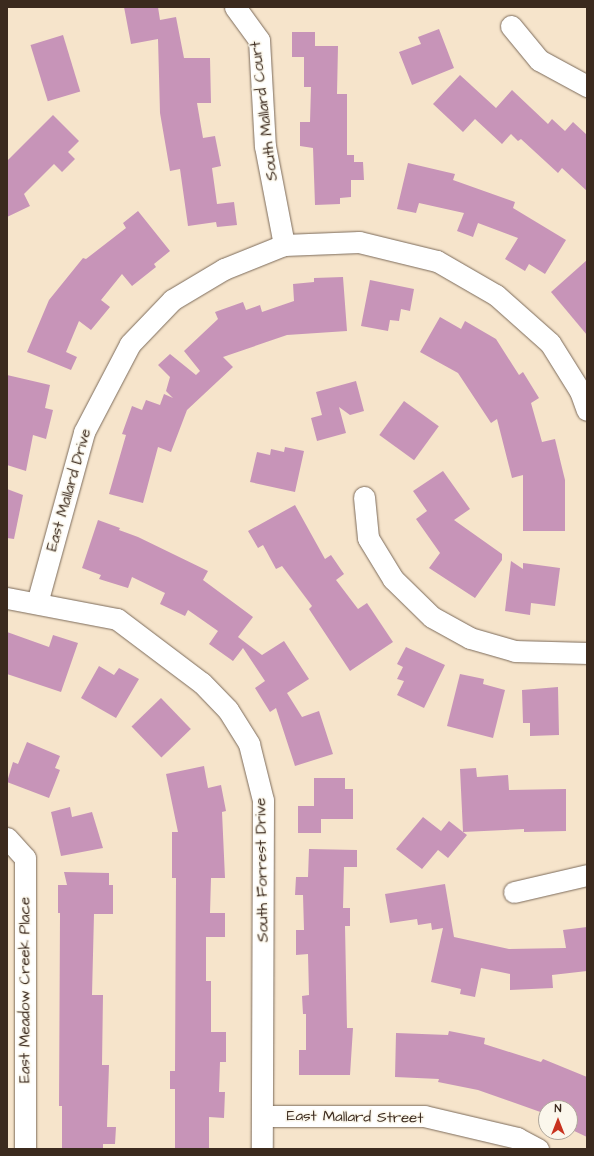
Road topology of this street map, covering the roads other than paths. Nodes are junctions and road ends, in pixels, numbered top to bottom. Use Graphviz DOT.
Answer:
graph roads {
  1 [pos="235,7"];
  2 [pos="511,26"];
  3 [pos="587,86"];
  4 [pos="284,245"];
  5 [pos="587,410"];
  6 [pos="364,497"];
  7 [pos="7,598"];
  8 [pos="37,603"];
  9 [pos="587,653"];
  10 [pos="7,838"];
  11 [pos="587,875"];
  12 [pos="514,892"];
  13 [pos="263,1116"];
  14 [pos="26,1149"];
  15 [pos="262,1149"];
  16 [pos="538,1149"];
  1 -- 4 [label="street, South Mallard Court"];
  2 -- 3 [label="street"];
  4 -- 5 [label="street, East Mallard Drive"];
  4 -- 8 [label="street, East Mallard Drive"];
  6 -- 9 [label="street"];
  7 -- 8 [label="street, South Forrest Drive"];
  8 -- 13 [label="street, South Forrest Drive"];
  10 -- 14 [label="street, East Meadow Creek Place"];
  11 -- 12 [label="street"];
  13 -- 15 [label="street, South Forrest Drive"];
  13 -- 16 [label="street, East Mallard Street"];
}
